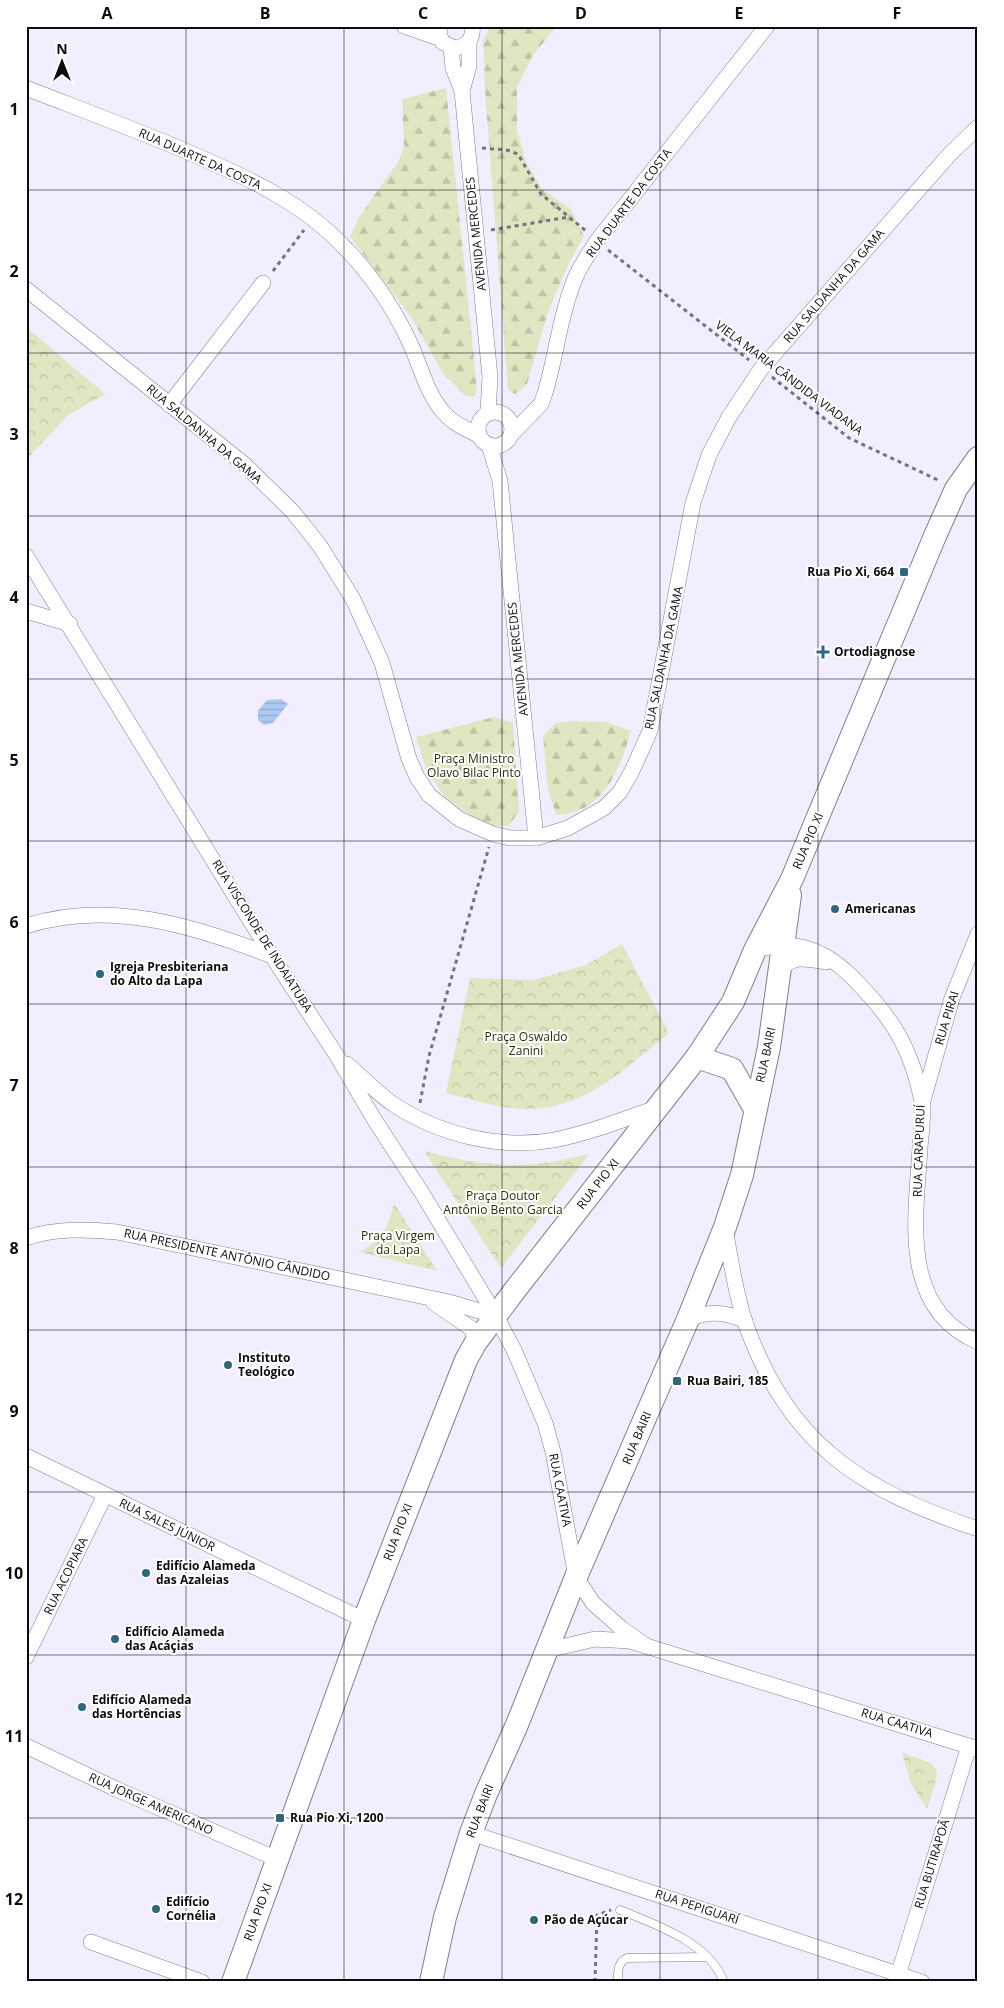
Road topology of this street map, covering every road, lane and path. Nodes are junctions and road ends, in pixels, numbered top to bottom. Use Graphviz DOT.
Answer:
graph roads {
  1 [pos="404,26"];
  2 [pos="472,26"];
  3 [pos="767,26"];
  4 [pos="444,38"];
  5 [pos="469,42"];
  6 [pos="26,88"];
  7 [pos="462,91"];
  8 [pos="978,127"];
  9 [pos="468,147"];
  10 [pos="569,217"];
  11 [pos="313,218"];
  12 [pos="509,227"];
  13 [pos="597,241"];
  14 [pos="623,261"];
  15 [pos="263,283"];
  16 [pos="26,289"];
  17 [pos="761,369"];
  18 [pos="169,405"];
  19 [pos="495,428"];
  20 [pos="978,458"];
  21 [pos="956,489"];
  22 [pos="26,556"];
  23 [pos="26,611"];
  24 [pos="70,624"];
  25 [pos="493,834"];
  26 [pos="536,838"];
  27 [pos="792,879"];
  28 [pos="26,926"];
  29 [pos="978,934"];
  30 [pos="784,944"];
  31 [pos="755,950"];
  32 [pos="272,956"];
  33 [pos="837,963"];
  34 [pos="780,970"];
  35 [pos="337,1056"];
  36 [pos="697,1058"];
  37 [pos="922,1104"];
  38 [pos="660,1107"];
  39 [pos="755,1109"];
  40 [pos="417,1119"];
  41 [pos="725,1227"];
  42 [pos="26,1238"];
  43 [pos="426,1298"];
  44 [pos="496,1316"];
  45 [pos="688,1319"];
  46 [pos="745,1321"];
  47 [pos="476,1342"];
  48 [pos="978,1342"];
  49 [pos="26,1456"];
  50 [pos="105,1495"];
  51 [pos="978,1529"];
  52 [pos="576,1577"];
  53 [pos="364,1620"];
  54 [pos="645,1645"];
  55 [pos="548,1650"];
  56 [pos="26,1657"];
  57 [pos="26,1746"];
  58 [pos="973,1747"];
  59 [pos="471,1833"];
  60 [pos="277,1859"];
  61 [pos="612,1902"];
  62 [pos="620,1910"];
  63 [pos="91,1942"];
  64 [pos="707,1957"];
  65 [pos="897,1978"];
  66 [pos="202,1982"];
  67 [pos="232,1982"];
  68 [pos="431,1982"];
  69 [pos="595,1982"];
  70 [pos="618,1982"];
  71 [pos="724,1982"];
  72 [pos="922,1982"];
  1 -- 4 [label="street"];
  2 -- 5 [label="street, AVENIDA MERCEDES"];
  3 -- 13 [label="street, RUA DUARTE DA COSTA"];
  4 -- 5 [label="street"];
  4 -- 7 [label="street, AVENIDA MERCEDES"];
  5 -- 7 [label="street, AVENIDA MERCEDES"];
  6 -- 11 [label="street, RUA DUARTE DA COSTA"];
  7 -- 9 [label="street, AVENIDA MERCEDES"];
  8 -- 17 [label="street, RUA SALDANHA DA GAMA"];
  9 -- 10 [label="path"];
  9 -- 19 [label="street, AVENIDA MERCEDES"];
  10 -- 12 [label="path"];
  10 -- 13 [label="path"];
  11 -- 15 [label="path"];
  11 -- 19 [label="street, RUA DUARTE DA COSTA"];
  13 -- 19 [label="street, RUA DUARTE DA COSTA"];
  14 -- 17 [label="path, VIELA MARIA CÂNDIDA VIADANA"];
  15 -- 18 [label="street"];
  16 -- 18 [label="street, RUA SALDANHA DA GAMA"];
  17 -- 21 [label="path, VIELA MARIA CÂNDIDA VIADANA"];
  17 -- 26 [label="street, RUA SALDANHA DA GAMA"];
  18 -- 25 [label="street, RUA SALDANHA DA GAMA"];
  19 -- 26 [label="street, AVENIDA MERCEDES"];
  20 -- 21 [label="main road, RUA PIO XI"];
  21 -- 27 [label="main road, RUA PIO XI"];
  22 -- 24 [label="street, RUA VISCONDE DE INDAIATUBA"];
  23 -- 24 [label="street"];
  24 -- 32 [label="street, RUA VISCONDE DE INDAIATUBA"];
  25 -- 26 [label="street, RUA SALDANHA DA GAMA"];
  25 -- 40 [label="path"];
  27 -- 30 [label="main road, RUA BAIRI"];
  27 -- 31 [label="main road, RUA PIO XI"];
  28 -- 32 [label="street"];
  29 -- 37 [label="street, RUA PIRAI"];
  30 -- 31 [label="street, RUA CARAPURUÍ"];
  30 -- 33 [label="street, RUA CARAPURUÍ"];
  30 -- 34 [label="main road, RUA BAIRI"];
  31 -- 36 [label="main road, RUA PIO XI"];
  32 -- 35 [label="street, RUA VISCONDE DE INDAIATUBA"];
  33 -- 34 [label="street"];
  33 -- 37 [label="street, RUA CARAPURUÍ"];
  34 -- 39 [label="main road, RUA BAIRI"];
  35 -- 40 [label="street"];
  35 -- 44 [label="street, RUA VISCONDE DE INDAIATUBA"];
  36 -- 38 [label="main road, RUA PIO XI"];
  36 -- 39 [label="main road"];
  37 -- 48 [label="street, RUA CARAPURUÍ"];
  38 -- 40 [label="street"];
  38 -- 44 [label="main road, RUA PIO XI"];
  39 -- 41 [label="main road, RUA BAIRI"];
  41 -- 45 [label="main road, RUA BAIRI"];
  41 -- 46 [label="street"];
  42 -- 43 [label="street, RUA PRESIDENTE ANTÔNIO CÂNDIDO"];
  43 -- 44 [label="street, RUA PRESIDENTE ANTÔNIO CÂNDIDO"];
  43 -- 47 [label="street, RUA PRESIDENTE ANTÔNIO CÂNDIDO"];
  44 -- 47 [label="main road, RUA PIO XI"];
  44 -- 52 [label="street, RUA CAATIVA"];
  45 -- 46 [label="street"];
  45 -- 52 [label="main road, RUA BAIRI"];
  46 -- 51 [label="street"];
  47 -- 53 [label="main road, RUA PIO XI"];
  49 -- 50 [label="street, RUA SALES JÚNIOR"];
  50 -- 53 [label="street, RUA SALES JÚNIOR"];
  50 -- 56 [label="street, RUA ACOPIARA"];
  52 -- 54 [label="street, RUA CAATIVA"];
  52 -- 55 [label="main road, RUA BAIRI"];
  53 -- 60 [label="main road, RUA PIO XI"];
  54 -- 55 [label="street, RUA CAATIVA"];
  54 -- 58 [label="street, RUA CAATIVA"];
  55 -- 59 [label="main road, RUA BAIRI"];
  57 -- 60 [label="street, RUA JORGE AMERICANO"];
  58 -- 65 [label="street, RUA BUTIRAPOÃ"];
  59 -- 65 [label="street, RUA PEPIGUARÍ"];
  59 -- 68 [label="main road, RUA BAIRI"];
  60 -- 67 [label="main road, RUA PIO XI"];
  61 -- 69 [label="path"];
  62 -- 64 [label="lane"];
  63 -- 66 [label="street"];
  64 -- 70 [label="lane"];
  64 -- 71 [label="lane"];
  65 -- 72 [label="street, RUA PEPIGUARÍ"];
}
